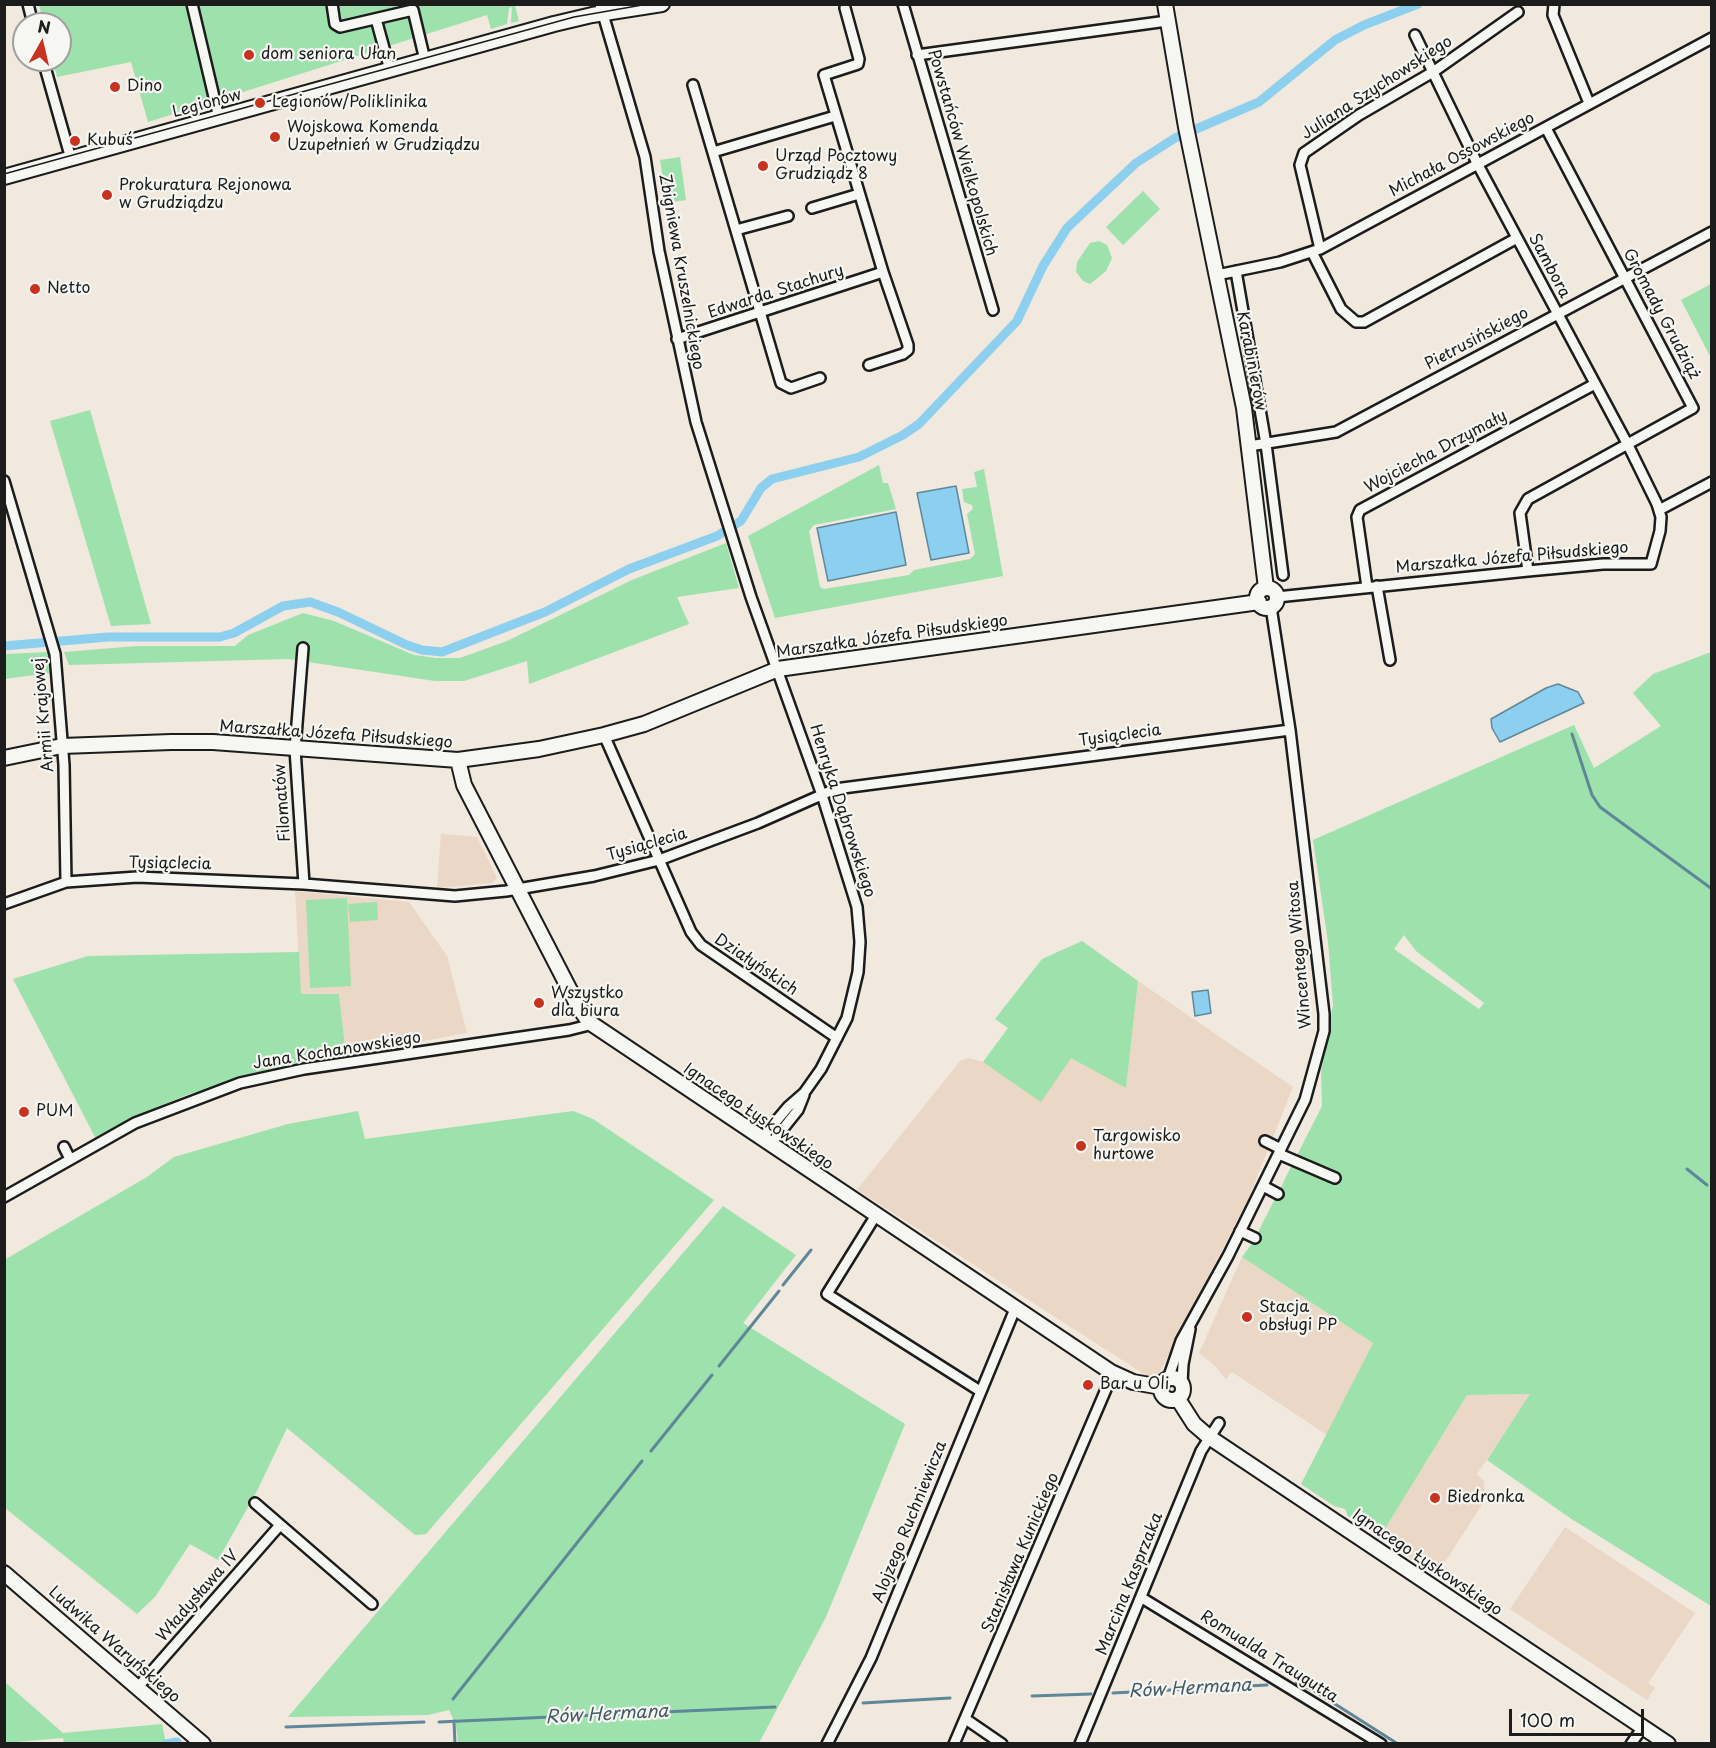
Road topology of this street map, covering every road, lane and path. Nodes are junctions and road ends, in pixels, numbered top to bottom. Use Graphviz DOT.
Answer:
graph roads {
  1 [pos="192,4"];
  2 [pos="332,4"];
  3 [pos="662,4"];
  4 [pos="903,4"];
  5 [pos="1165,4"];
  6 [pos="1554,4"];
  7 [pos="412,7"];
  8 [pos="845,8"];
  9 [pos="601,9"];
  10 [pos="1518,12"];
  11 [pos="376,19"];
  12 [pos="1167,21"];
  13 [pos="1415,35"];
  14 [pos="1712,38"];
  15 [pos="917,56"];
  16 [pos="425,60"];
  17 [pos="390,70"];
  18 [pos="46,72"];
  19 [pos="1433,72"];
  20 [pos="693,85"];
  21 [pos="1589,103"];
  22 [pos="835,116"];
  23 [pos="219,118"];
  24 [pos="1546,128"];
  25 [pos="713,152"];
  26 [pos="71,159"];
  27 [pos="1477,163"];
  28 [pos="4,177"];
  29 [pos="859,194"];
  30 [pos="812,208"];
  31 [pos="788,216"];
  32 [pos="736,230"];
  33 [pos="1712,232"];
  34 [pos="1517,238"];
  35 [pos="1316,250"];
  36 [pos="1236,271"];
  37 [pos="883,273"];
  38 [pos="1217,275"];
  39 [pos="1626,278"];
  40 [pos="993,310"];
  41 [pos="760,312"];
  42 [pos="1557,313"];
  43 [pos="677,339"];
  44 [pos="869,365"];
  45 [pos="820,378"];
  46 [pos="1595,384"];
  47 [pos="1266,444"];
  48 [pos="1628,444"];
  49 [pos="1249,446"];
  50 [pos="4,481"];
  51 [pos="1712,482"];
  52 [pos="1659,510"];
  53 [pos="732,536"];
  54 [pos="1651,564"];
  55 [pos="1528,571"];
  56 [pos="1283,575"];
  57 [pos="1372,587"];
  58 [pos="1268,599"];
  59 [pos="303,648"];
  60 [pos="1390,660"];
  61 [pos="778,669"];
  62 [pos="1290,730"];
  63 [pos="604,735"];
  64 [pos="62,746"];
  65 [pos="295,749"];
  66 [pos="4,758"];
  67 [pos="458,760"];
  68 [pos="822,795"];
  69 [pos="659,860"];
  70 [pos="66,882"];
  71 [pos="304,884"];
  72 [pos="517,889"];
  73 [pos="4,904"];
  74 [pos="589,1022"];
  75 [pos="837,1038"];
  76 [pos="1265,1141"];
  77 [pos="766,1142"];
  78 [pos="64,1147"];
  79 [pos="1280,1151"];
  80 [pos="70,1159"];
  81 [pos="1335,1178"];
  82 [pos="1263,1186"];
  83 [pos="1278,1194"];
  84 [pos="4,1197"];
  85 [pos="876,1215"];
  86 [pos="1240,1231"];
  87 [pos="1255,1238"];
  88 [pos="1015,1309"];
  89 [pos="1190,1328"];
  90 [pos="1113,1374"];
  91 [pos="1170,1383"];
  92 [pos="980,1391"];
  93 [pos="1178,1399"];
  94 [pos="1219,1423"];
  95 [pos="1209,1437"];
  96 [pos="255,1503"];
  97 [pos="280,1525"];
  98 [pos="4,1573"];
  99 [pos="1142,1598"];
  100 [pos="372,1604"];
  101 [pos="138,1688"];
  102 [pos="967,1720"];
  103 [pos="1643,1727"];
  104 [pos="202,1743"];
  105 [pos="827,1743"];
  106 [pos="954,1743"];
  107 [pos="1002,1743"];
  108 [pos="1080,1743"];
  109 [pos="1381,1743"];
  110 [pos="1631,1743"];
  111 [pos="1668,1743"];
  1 -- 23 [label="street"];
  2 -- 11 [label="street"];
  3 -- 9 [label="street, Legionów"];
  4 -- 15 [label="street, Powstańców Wielkopolskich"];
  5 -- 12 [label="street, Karabinierów"];
  6 -- 21 [label="street"];
  7 -- 11 [label="street"];
  7 -- 16 [label="street"];
  8 -- 22 [label="street"];
  9 -- 16 [label="street, Legionów"];
  9 -- 43 [label="street, Zbigniewa Kruszelnickiego"];
  10 -- 19 [label="street, Juliana Szychowskiego"];
  11 -- 17 [label="street"];
  12 -- 15 [label="street"];
  12 -- 38 [label="street, Karabinierów"];
  13 -- 19 [label="street, Sambora"];
  14 -- 21 [label="street, Michała Ossowskiego"];
  15 -- 40 [label="street, Powstańców Wielkopolskich"];
  16 -- 17 [label="street, Legionów"];
  17 -- 23 [label="street, Legionów"];
  18 -- 26 [label="street"];
  19 -- 27 [label="street, Sambora"];
  19 -- 35 [label="street, Juliana Szychowskiego"];
  20 -- 25 [label="street"];
  21 -- 24 [label="street, Michała Ossowskiego"];
  22 -- 25 [label="street"];
  22 -- 29 [label="street"];
  23 -- 26 [label="street, Legionów"];
  24 -- 27 [label="street, Michała Ossowskiego"];
  24 -- 39 [label="street, Gromady Grudziąż"];
  25 -- 32 [label="street"];
  26 -- 28 [label="street, Legionów"];
  27 -- 34 [label="street, Sambora"];
  27 -- 35 [label="street, Michała Ossowskiego"];
  29 -- 30 [label="street"];
  29 -- 37 [label="street"];
  31 -- 32 [label="street"];
  32 -- 41 [label="street"];
  33 -- 39 [label="street, Pietrusińskiego"];
  34 -- 35 [label="street"];
  34 -- 42 [label="street, Sambora"];
  35 -- 36 [label="street, Michała Ossowskiego"];
  36 -- 38 [label="street, Michała Ossowskiego"];
  36 -- 47 [label="street"];
  37 -- 41 [label="street, Edwarda Stachury"];
  37 -- 44 [label="street"];
  38 -- 49 [label="street, Karabinierów"];
  39 -- 42 [label="street, Pietrusińskiego"];
  39 -- 48 [label="street, Gromady Grudziąż"];
  41 -- 43 [label="street, Edwarda Stachury"];
  41 -- 45 [label="street"];
  42 -- 46 [label="street, Sambora"];
  42 -- 47 [label="street, Pietrusińskiego"];
  43 -- 53 [label="street, Zbigniewa Kruszelnickiego"];
  46 -- 48 [label="street, Sambora"];
  46 -- 57 [label="street, Wojciecha Drzymały"];
  47 -- 49 [label="street, Pietrusińskiego"];
  47 -- 56 [label="street"];
  48 -- 52 [label="street, Sambora"];
  48 -- 55 [label="street, Gromady Grudziąż"];
  49 -- 58 [label="street, Karabinierów"];
  50 -- 64 [label="street, Armii Krajowej"];
  51 -- 52 [label="street"];
  52 -- 54 [label="street, Sambora"];
  53 -- 61 [label="street, Henryka Dąbrowskiego"];
  54 -- 55 [label="street, Marszałka Józefa Piłsudskiego"];
  55 -- 57 [label="street, Marszałka Józefa Piłsudskiego"];
  57 -- 58 [label="street, Marszałka Józefa Piłsudskiego"];
  57 -- 60 [label="street, Marszałka Józefa Piłsudskiego"];
  58 -- 61 [label="street, Marszałka Józefa Piłsudskiego"];
  58 -- 62 [label="street, Karabinierów"];
  59 -- 65 [label="street, Filomatów"];
  61 -- 63 [label="street, Marszałka Józefa Piłsudskiego"];
  61 -- 68 [label="street, Henryka Dąbrowskiego"];
  62 -- 68 [label="street, Tysiąclecia"];
  62 -- 79 [label="street, Wincentego Witosa"];
  63 -- 67 [label="street, Marszałka Józefa Piłsudskiego"];
  63 -- 69 [label="street, Działyńskich"];
  64 -- 65 [label="street, Marszałka Józefa Piłsudskiego"];
  64 -- 66 [label="street, Marszałka Józefa Piłsudskiego"];
  64 -- 70 [label="street, Armii Krajowej"];
  65 -- 67 [label="street, Marszałka Józefa Piłsudskiego"];
  65 -- 71 [label="street, Filomatów"];
  67 -- 72 [label="street, Ignacego Łyskowskiego"];
  68 -- 69 [label="street, Tysiąclecia"];
  68 -- 75 [label="street, Henryka Dąbrowskiego"];
  69 -- 72 [label="street, Tysiąclecia"];
  69 -- 75 [label="street, Działyńskich"];
  70 -- 71 [label="street, Tysiąclecia"];
  70 -- 73 [label="street, Tysiąclecia"];
  71 -- 72 [label="street, Tysiąclecia"];
  72 -- 74 [label="street, Ignacego Łyskowskiego"];
  74 -- 77 [label="street, Ignacego Łyskowskiego"];
  74 -- 80 [label="street, Jana Kochanowskiego"];
  75 -- 77 [label="street, Henryka Dąbrowskiego"];
  76 -- 79 [label="street"];
  77 -- 85 [label="street, Ignacego Łyskowskiego"];
  78 -- 80 [label="street"];
  79 -- 81 [label="street"];
  79 -- 82 [label="street, Wincentego Witosa"];
  80 -- 84 [label="street, Jana Kochanowskiego"];
  82 -- 83 [label="street"];
  82 -- 86 [label="street, Wincentego Witosa"];
  85 -- 88 [label="street, Ignacego Łyskowskiego"];
  85 -- 92 [label="street"];
  86 -- 87 [label="street"];
  86 -- 89 [label="street, Wincentego Witosa"];
  88 -- 90 [label="street, Ignacego Łyskowskiego"];
  88 -- 92 [label="street, Alojzego Ruchniewicza"];
  89 -- 91 [label="street, Wincentego Witosa"];
  89 -- 91 [label="street, Wincentego Witosa"];
  90 -- 91 [label="street, Ignacego Łyskowskiego"];
  90 -- 102 [label="street, Stanisława Kunickiego"];
  91 -- 93 [label="street"];
  91 -- 93 [label="street"];
  92 -- 105 [label="street, Alojzego Ruchniewicza"];
  93 -- 95 [label="street, Ignacego Łyskowskiego"];
  94 -- 95 [label="street, Marcina Kasprzaka"];
  95 -- 99 [label="street, Marcina Kasprzaka"];
  95 -- 103 [label="street, Ignacego Łyskowskiego"];
  96 -- 97 [label="street"];
  97 -- 100 [label="street"];
  97 -- 101 [label="street, Władysława IV"];
  98 -- 101 [label="street, Ludwika Waryńskiego"];
  99 -- 108 [label="street, Marcina Kasprzaka"];
  99 -- 109 [label="street, Romualda Traugutta"];
  101 -- 104 [label="street, Ludwika Waryńskiego"];
  102 -- 106 [label="street, Stanisława Kunickiego"];
  102 -- 107 [label="street"];
  103 -- 110 [label="street"];
  103 -- 111 [label="street, Ignacego Łyskowskiego"];
}
